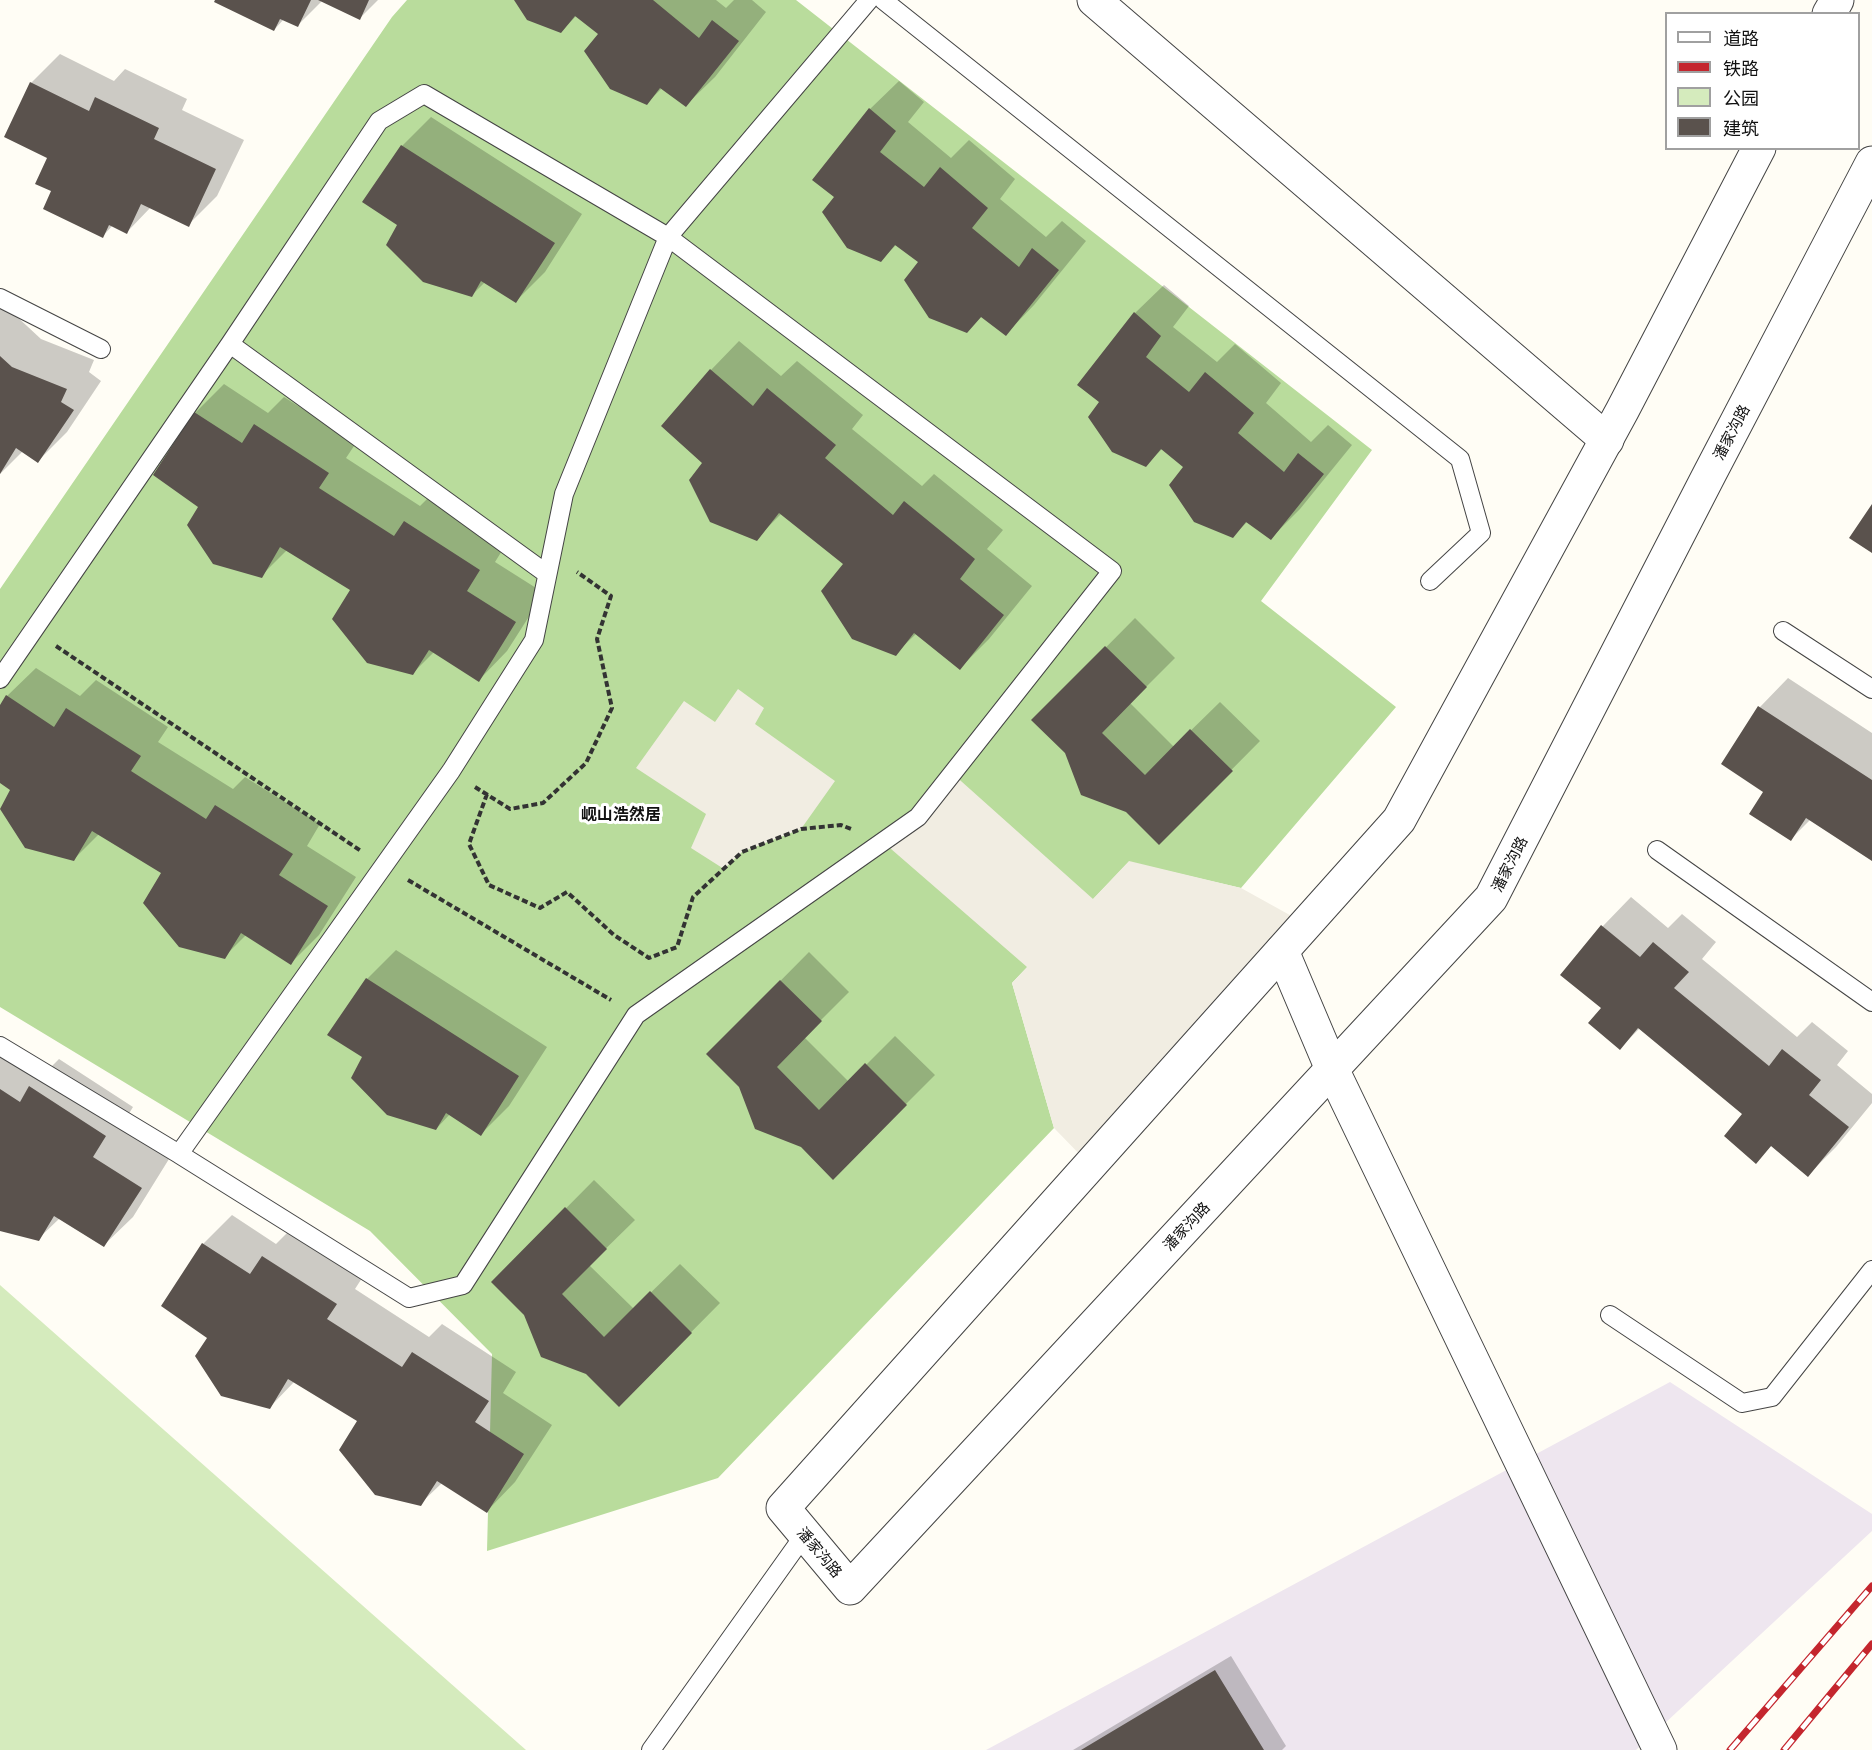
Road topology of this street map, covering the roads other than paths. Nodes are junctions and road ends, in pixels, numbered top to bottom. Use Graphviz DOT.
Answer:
graph roads {
  1 [pos="869,0"];
  2 [pos="883,0"];
  3 [pos="1094,0"];
  4 [pos="1758,150"];
  5 [pos="1872,163"];
  6 [pos="668,237"];
  7 [pos="0,298"];
  8 [pos="230,344"];
  9 [pos="101,349"];
  10 [pos="1607,440"];
  11 [pos="548,574"];
  12 [pos="1430,581"];
  13 [pos="1783,631"];
  14 [pos="0,679"];
  15 [pos="1872,689"];
  16 [pos="1657,850"];
  17 [pos="1282,951"];
  18 [pos="1872,1002"];
  19 [pos="0,1046"];
  20 [pos="1332,1069"];
  21 [pos="179,1154"];
  22 [pos="1872,1270"];
  23 [pos="1610,1315"];
  24 [pos="805,1534"];
  25 [pos="651,1750"];
  26 [pos="1660,1750"];
  1 -- 6 [label="lane"];
  2 -- 12 [label="lane"];
  3 -- 10 [label="street"];
  4 -- 10 [label="street, 潘家沟路"];
  5 -- 20 [label="street, 潘家沟路"];
  6 -- 8 [label="lane"];
  6 -- 11 [label="lane"];
  6 -- 21 [label="lane"];
  7 -- 9 [label="lane"];
  8 -- 11 [label="lane"];
  8 -- 14 [label="lane"];
  10 -- 17 [label="street, 潘家沟路"];
  11 -- 21 [label="lane"];
  13 -- 15 [label="lane"];
  16 -- 18 [label="lane"];
  17 -- 20 [label="street"];
  17 -- 24 [label="street, 潘家沟路"];
  19 -- 21 [label="lane"];
  20 -- 24 [label="street, 潘家沟路"];
  20 -- 26 [label="street"];
  22 -- 23 [label="lane"];
  24 -- 25 [label="lane"];
}
